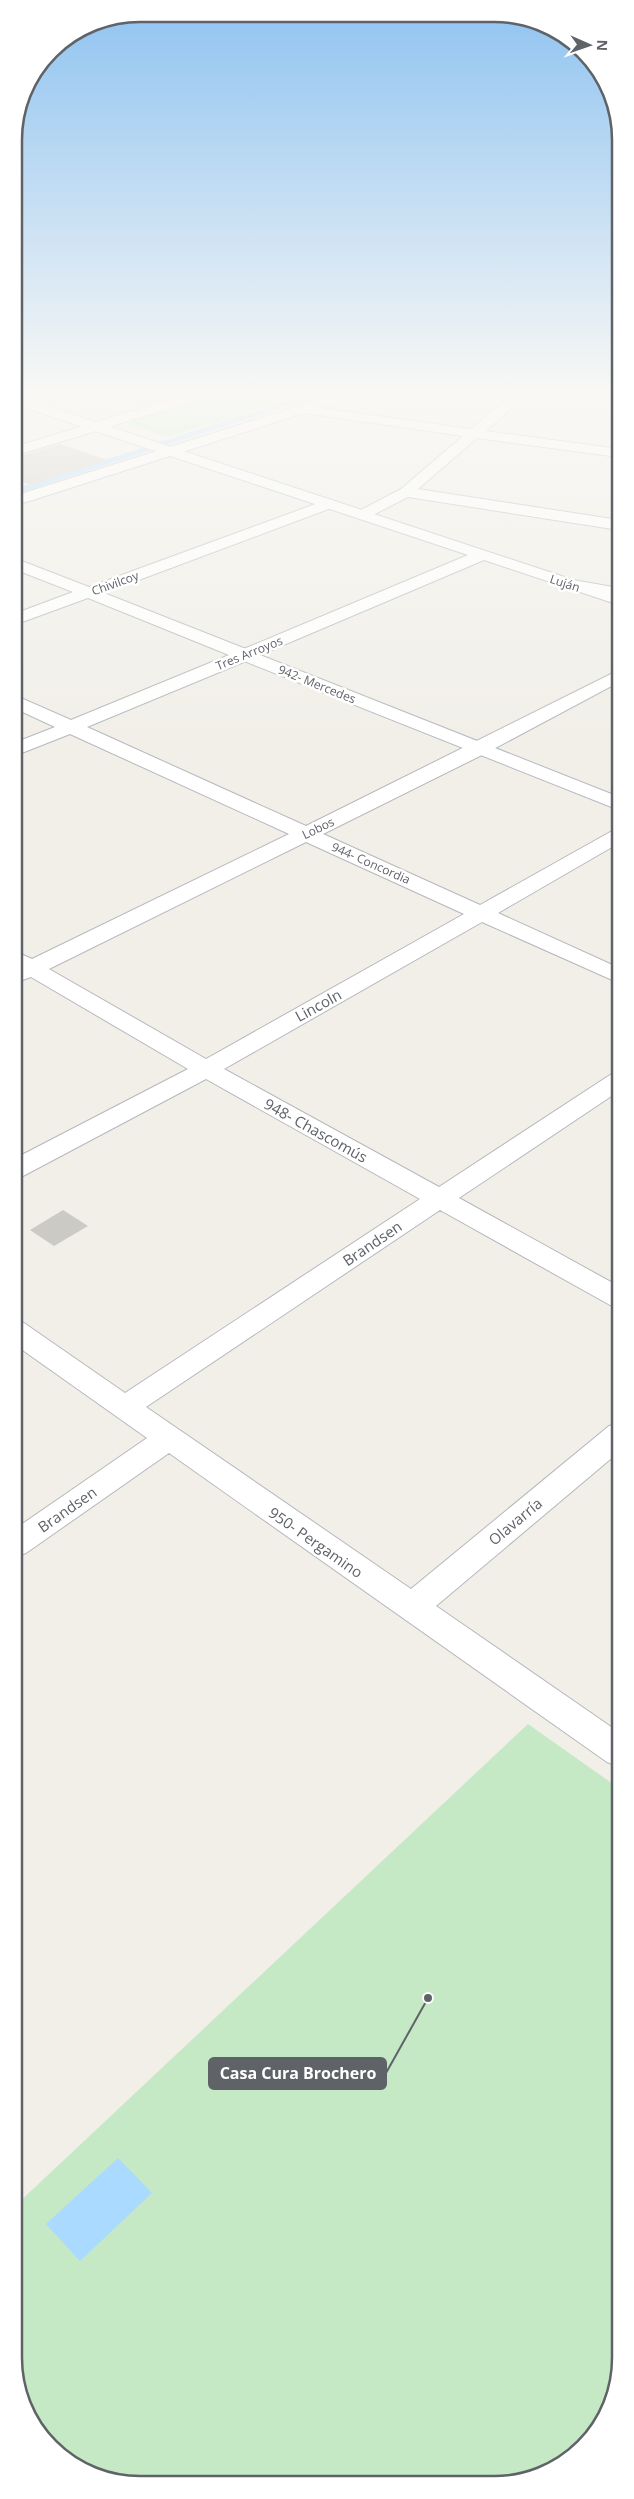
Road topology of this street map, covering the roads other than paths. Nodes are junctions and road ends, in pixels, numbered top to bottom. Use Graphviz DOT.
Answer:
graph roads {
  1 [pos="322,507"];
  2 [pos="337,507"];
  3 [pos="378,507"];
  4 [pos="500,507"];
  5 [pos="362,515"];
  6 [pos="612,524"];
  7 [pos="483,555"];
  8 [pos="23,567"];
  9 [pos="573,585"];
  10 [pos="612,592"];
  11 [pos="89,593"];
  12 [pos="612,598"];
  13 [pos="23,617"];
  14 [pos="245,655"];
  15 [pos="612,679"];
  16 [pos="23,705"];
  17 [pos="70,726"];
  18 [pos="23,746"];
  19 [pos="479,749"];
  20 [pos="612,801"];
  21 [pos="306,834"];
  22 [pos="612,839"];
  23 [pos="481,913"];
  24 [pos="23,967"];
  25 [pos="23,969"];
  26 [pos="612,972"];
  27 [pos="206,1069"];
  28 [pos="612,1086"];
  29 [pos="23,1166"];
  30 [pos="440,1198"];
  31 [pos="611,1293"];
  32 [pos="22,1336"];
  33 [pos="125,1407"];
  34 [pos="169,1438"];
  35 [pos="611,1441"];
  36 [pos="22,1539"];
  37 [pos="411,1608"];
  38 [pos="611,1746"];
  1 -- 11 [label="street, Chivilcoy"];
  2 -- 5 [label="street, Luján"];
  3 -- 5 [label="street"];
  4 -- 6 [label="street"];
  5 -- 7 [label="street, Luján"];
  7 -- 9 [label="street, Luján"];
  7 -- 14 [label="street, Tres Arroyos"];
  8 -- 11 [label="street, 942- Mercedes"];
  9 -- 10 [label="street"];
  9 -- 12 [label="street, Luján"];
  11 -- 13 [label="street, Chivilcoy"];
  11 -- 14 [label="street, 942- Mercedes"];
  14 -- 17 [label="street, Tres Arroyos"];
  14 -- 19 [label="street, 942- Mercedes"];
  15 -- 19 [label="street, Lobos"];
  16 -- 17 [label="street, 944- Concordia"];
  17 -- 18 [label="street, Tres Arroyos"];
  17 -- 21 [label="street, 944- Concordia"];
  19 -- 20 [label="street, 942- Mercedes"];
  19 -- 21 [label="street, Lobos"];
  21 -- 23 [label="street, 944- Concordia"];
  21 -- 24 [label="street, Lobos"];
  22 -- 23 [label="street, Lincoln"];
  23 -- 26 [label="street, 944- Concordia"];
  23 -- 27 [label="street, Lincoln"];
  25 -- 27 [label="street, 948- Chascomús"];
  27 -- 29 [label="street, Lincoln"];
  27 -- 30 [label="street, 948- Chascomús"];
  28 -- 30 [label="street, Brandsen"];
  30 -- 31 [label="street, 948- Chascomús"];
  30 -- 33 [label="street, Brandsen"];
  32 -- 33 [label="street, 950- Pergamino"];
  33 -- 34 [label="street, 950- Pergamino"];
  34 -- 36 [label="street, Brandsen"];
  34 -- 37 [label="street, 950- Pergamino"];
  35 -- 37 [label="street, Olavarría"];
  37 -- 38 [label="street, 950- Pergamino"];
}
